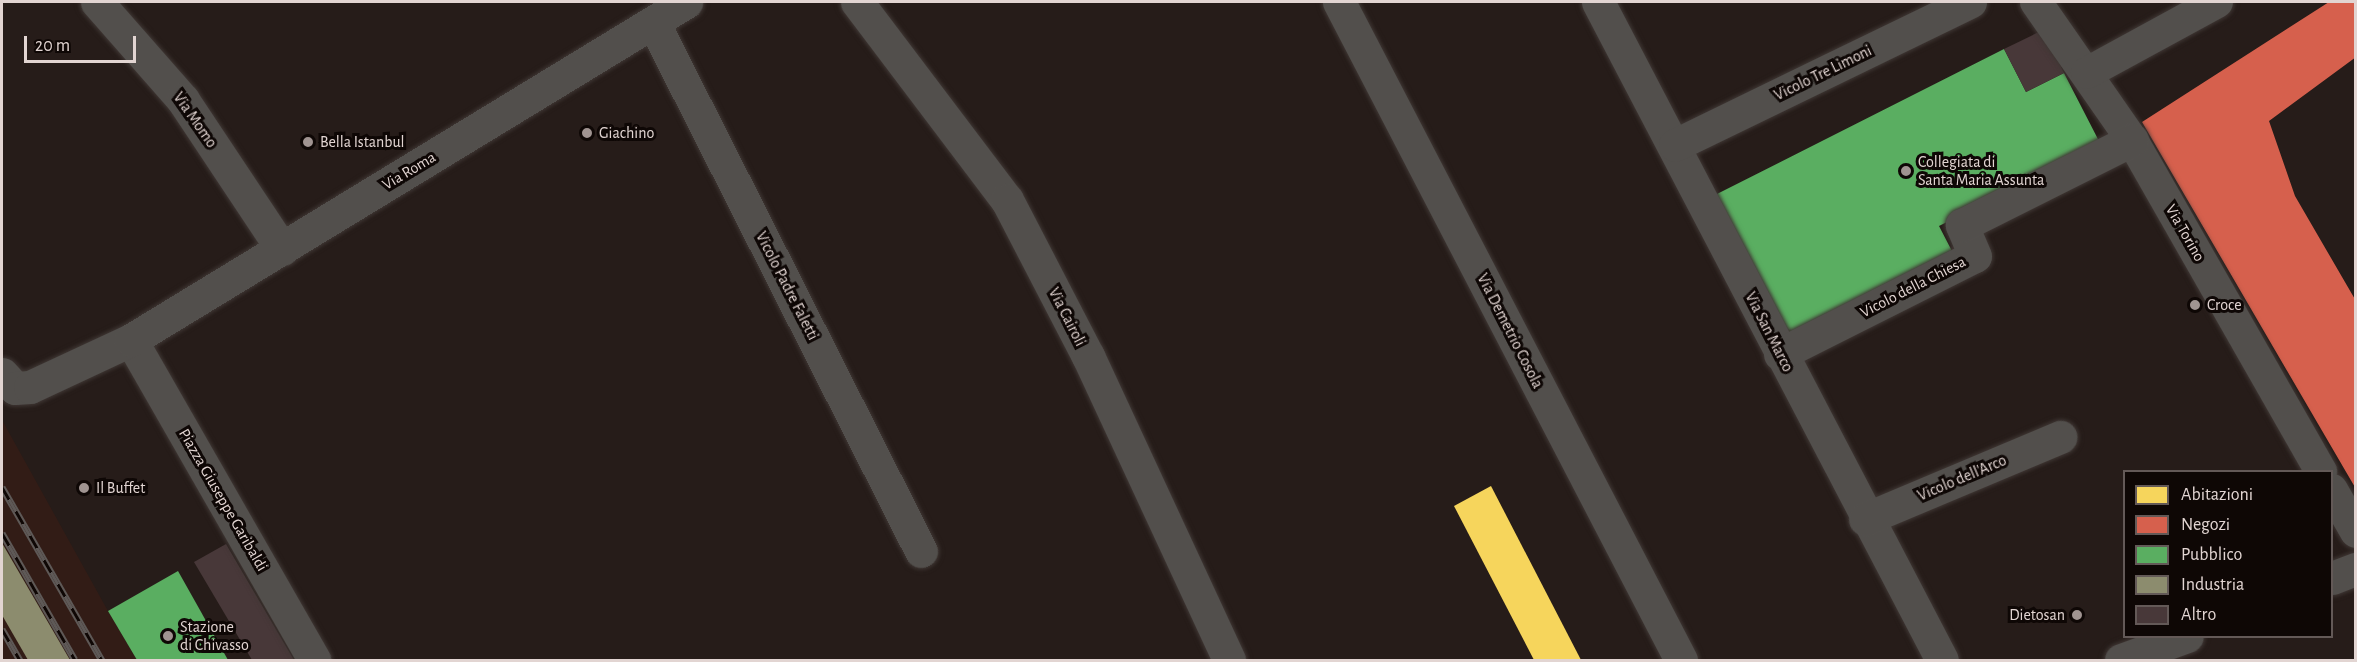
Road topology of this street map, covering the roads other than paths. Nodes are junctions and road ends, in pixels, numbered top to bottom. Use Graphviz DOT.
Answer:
graph roads {
  1 [pos="97,2"];
  2 [pos="686,2"];
  3 [pos="857,2"];
  4 [pos="1340,2"];
  5 [pos="1970,2"];
  6 [pos="2037,2"];
  7 [pos="2217,2"];
  8 [pos="1611,6"];
  9 [pos="653,22"];
  10 [pos="2087,73"];
  11 [pos="2132,140"];
  12 [pos="1676,145"];
  13 [pos="282,249"];
  14 [pos="131,340"];
  15 [pos="1780,354"];
  16 [pos="2,374"];
  17 [pos="2060,437"];
  18 [pos="2320,470"];
  19 [pos="2333,494"];
  20 [pos="1865,519"];
  21 [pos="2355,532"];
  22 [pos="921,551"];
  23 [pos="2355,569"];
  24 [pos="2333,577"];
  25 [pos="2178,647"];
  26 [pos="314,660"];
  27 [pos="1229,660"];
  28 [pos="1681,660"];
  29 [pos="1942,660"];
  30 [pos="2121,660"];
  1 -- 13 [label="street, Via Momo"];
  2 -- 9 [label="street, Via Roma"];
  3 -- 27 [label="street, Via Cairoli"];
  4 -- 28 [label="street, Via Demetrio Cosola"];
  5 -- 12 [label="street, Vicolo Tre Limoni"];
  6 -- 10 [label="street, Via Torino"];
  7 -- 10 [label="street"];
  8 -- 12 [label="street, Via San Marco"];
  9 -- 13 [label="street, Via Roma"];
  9 -- 22 [label="street, Vicolo Padre Faletti"];
  10 -- 11 [label="street, Via Torino"];
  11 -- 15 [label="street, Vicolo della Chiesa"];
  11 -- 18 [label="street, Via Torino"];
  12 -- 15 [label="street, Via San Marco"];
  13 -- 14 [label="street, Via Roma"];
  14 -- 16 [label="street, Via Roma"];
  14 -- 26 [label="street, Piazza Giuseppe Garibaldi"];
  15 -- 20 [label="street, Via San Marco"];
  17 -- 20 [label="street, Vicolo dell'Arco"];
  19 -- 21 [label="street"];
  20 -- 29 [label="street, Via San Marco"];
  23 -- 24 [label="street"];
  25 -- 30 [label="street"];
}
